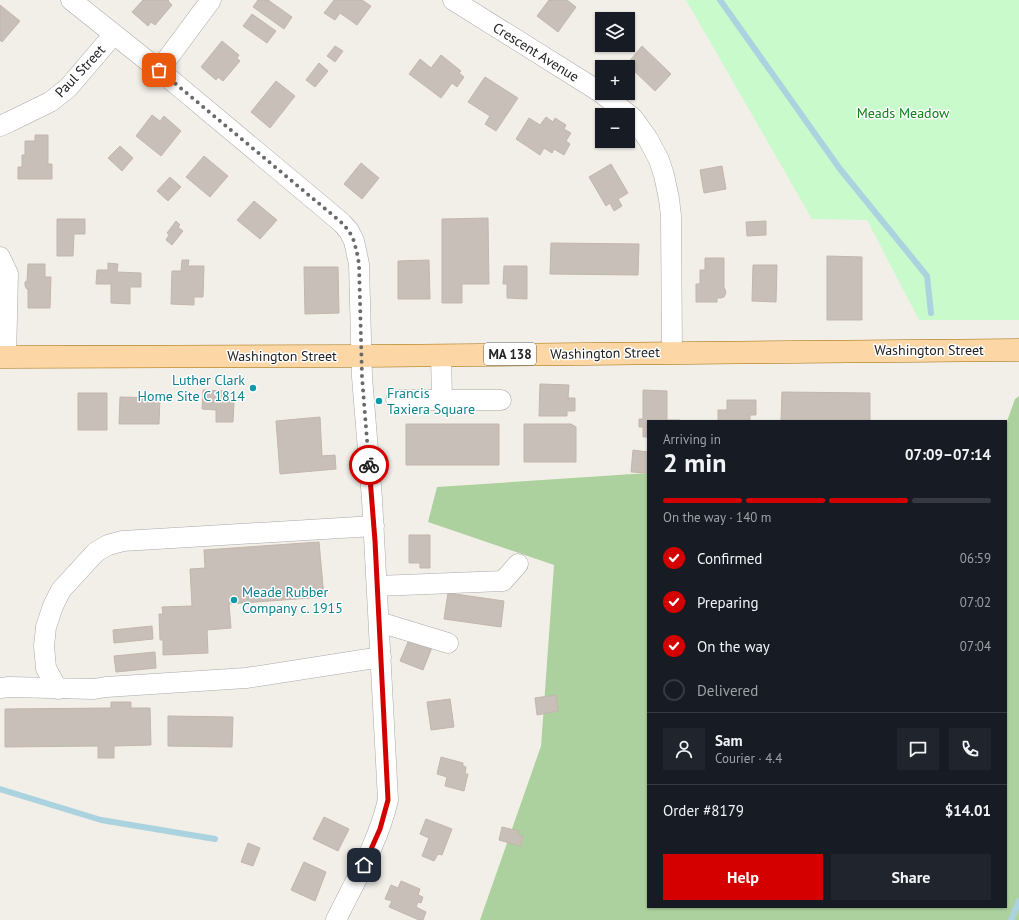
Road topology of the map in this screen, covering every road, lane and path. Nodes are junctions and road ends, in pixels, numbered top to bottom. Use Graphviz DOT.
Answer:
graph roads {
  1 [pos="71,0"];
  2 [pos="211,0"];
  3 [pos="453,0"];
  4 [pos="114,34"];
  5 [pos="159,70"];
  6 [pos="0,126"];
  7 [pos="0,257"];
  8 [pos="1019,350"];
  9 [pos="672,352"];
  10 [pos="441,355"];
  11 [pos="361,356"];
  12 [pos="3,357"];
  13 [pos="396,400"];
  14 [pos="442,400"];
  15 [pos="501,400"];
  16 [pos="374,526"];
  17 [pos="518,564"];
  18 [pos="377,586"];
  19 [pos="379,622"];
  20 [pos="448,643"];
  21 [pos="381,657"];
  22 [pos="0,688"];
  23 [pos="58,689"];
  24 [pos="336,920"];
  1 -- 4 [label="street"];
  2 -- 5 [label="street"];
  3 -- 9 [label="street, Crescent Avenue"];
  4 -- 5 [label="street"];
  4 -- 6 [label="street, Paul Street"];
  5 -- 11 [label="street"];
  7 -- 12 [label="street"];
  8 -- 9 [label="main road, Washington Street / MA 138"];
  9 -- 10 [label="main road, Washington Street / MA 138"];
  10 -- 11 [label="main road, Washington Street / MA 138"];
  10 -- 14 [label="street"];
  11 -- 12 [label="main road, Washington Street / MA 138"];
  11 -- 16 [label="street"];
  13 -- 14 [label="street"];
  14 -- 15 [label="street"];
  16 -- 18 [label="street"];
  16 -- 23 [label="street"];
  17 -- 18 [label="street"];
  18 -- 19 [label="street"];
  19 -- 20 [label="street"];
  19 -- 21 [label="street"];
  21 -- 23 [label="street"];
  21 -- 24 [label="street"];
  22 -- 23 [label="street"];
}
